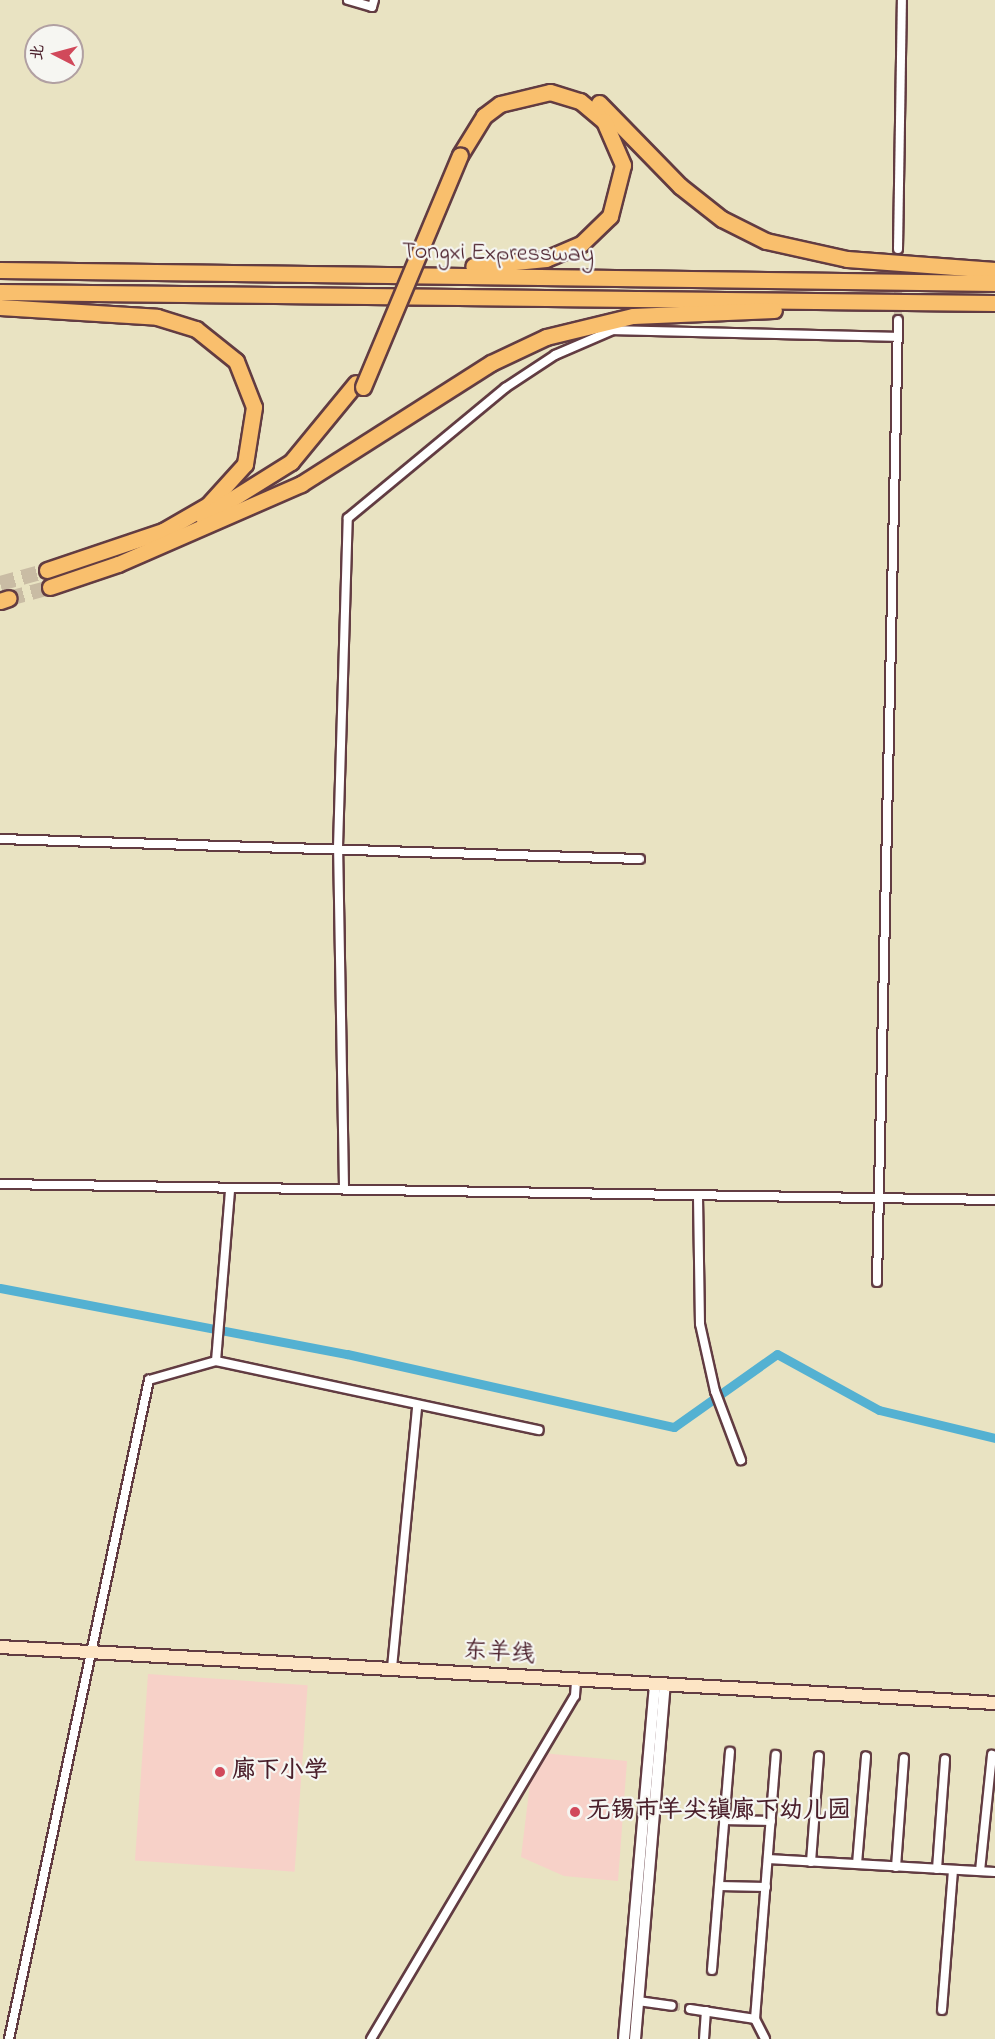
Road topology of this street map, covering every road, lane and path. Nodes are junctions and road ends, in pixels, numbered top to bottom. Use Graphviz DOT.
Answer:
graph roads {
  1 [pos="348,0"];
  2 [pos="374,0"];
  3 [pos="902,0"];
  4 [pos="456,153"];
  5 [pos="898,249"];
  6 [pos="0,270"];
  7 [pos="995,270"];
  8 [pos="212,273"];
  9 [pos="995,283"];
  10 [pos="0,292"];
  11 [pos="948,303"];
  12 [pos="995,303"];
  13 [pos="0,307"];
  14 [pos="898,320"];
  15 [pos="898,337"];
  16 [pos="170,536"];
  17 [pos="47,570"];
  18 [pos="50,587"];
  19 [pos="0,839"];
  20 [pos="338,847"];
  21 [pos="640,859"];
  22 [pos="0,1184"];
  23 [pos="344,1187"];
  24 [pos="230,1190"];
  25 [pos="698,1197"];
  26 [pos="878,1199"];
  27 [pos="995,1200"];
  28 [pos="877,1282"];
  29 [pos="216,1361"];
  30 [pos="417,1407"];
  31 [pos="539,1430"];
  32 [pos="741,1460"];
  33 [pos="0,1647"];
  34 [pos="88,1652"];
  35 [pos="392,1668"];
  36 [pos="576,1680"];
  37 [pos="660,1684"];
  38 [pos="995,1703"];
  39 [pos="730,1752"];
  40 [pos="776,1755"];
  41 [pos="992,1755"];
  42 [pos="819,1756"];
  43 [pos="866,1756"];
  44 [pos="904,1758"];
  45 [pos="945,1759"];
  46 [pos="724,1820"];
  47 [pos="771,1821"];
  48 [pos="768,1859"];
  49 [pos="811,1862"];
  50 [pos="857,1864"];
  51 [pos="896,1867"];
  52 [pos="937,1869"];
  53 [pos="954,1870"];
  54 [pos="980,1871"];
  55 [pos="995,1872"];
  56 [pos="719,1886"];
  57 [pos="766,1887"];
  58 [pos="712,1970"];
  59 [pos="638,2001"];
  60 [pos="672,2006"];
  61 [pos="690,2009"];
  62 [pos="942,2010"];
  63 [pos="706,2011"];
  64 [pos="755,2019"];
  65 [pos="9,2039"];
  66 [pos="371,2039"];
  67 [pos="624,2039"];
  68 [pos="635,2039"];
  69 [pos="704,2039"];
  70 [pos="765,2039"];
  1 -- 2 [label="street"];
  3 -- 5 [label="street"];
  4 -- 7 [label="highway"];
  4 -- 8 [label="highway"];
  4 -- 16 [label="highway"];
  6 -- 8 [label="highway, Tongxi Expressway"];
  8 -- 9 [label="highway, Tongxi Expressway"];
  10 -- 11 [label="highway, Tongxi Expressway"];
  11 -- 12 [label="highway, Tongxi Expressway"];
  11 -- 16 [label="highway"];
  13 -- 16 [label="highway"];
  14 -- 15 [label="street"];
  15 -- 20 [label="street"];
  15 -- 26 [label="street"];
  16 -- 17 [label="highway"];
  16 -- 18 [label="highway"];
  19 -- 20 [label="street"];
  20 -- 21 [label="street"];
  20 -- 23 [label="street"];
  22 -- 24 [label="street"];
  23 -- 24 [label="street"];
  23 -- 25 [label="street"];
  24 -- 29 [label="street"];
  25 -- 26 [label="street"];
  25 -- 32 [label="street"];
  26 -- 27 [label="street"];
  26 -- 28 [label="street"];
  29 -- 30 [label="street"];
  29 -- 34 [label="street"];
  30 -- 31 [label="street"];
  30 -- 35 [label="street"];
  33 -- 34 [label="main road, 东羊线"];
  34 -- 35 [label="main road, 东羊线"];
  34 -- 65 [label="street"];
  35 -- 36 [label="main road, 东羊线"];
  36 -- 37 [label="main road, 东羊线"];
  36 -- 66 [label="street"];
  37 -- 38 [label="main road, 东羊线"];
  37 -- 59 [label="street"];
  37 -- 67 [label="street"];
  39 -- 46 [label="street"];
  40 -- 47 [label="street"];
  41 -- 54 [label="street"];
  42 -- 49 [label="street"];
  43 -- 50 [label="street"];
  44 -- 51 [label="street"];
  45 -- 52 [label="street"];
  46 -- 47 [label="street"];
  46 -- 56 [label="street"];
  47 -- 48 [label="street"];
  48 -- 49 [label="street"];
  48 -- 57 [label="street"];
  49 -- 50 [label="street"];
  50 -- 51 [label="street"];
  51 -- 52 [label="street"];
  52 -- 53 [label="street"];
  53 -- 54 [label="street"];
  53 -- 62 [label="street"];
  54 -- 55 [label="street"];
  56 -- 57 [label="street"];
  56 -- 58 [label="street"];
  57 -- 64 [label="street"];
  59 -- 60 [label="street"];
  59 -- 68 [label="street"];
  61 -- 63 [label="street"];
  63 -- 64 [label="street"];
  63 -- 69 [label="street"];
  64 -- 70 [label="street"];
}
